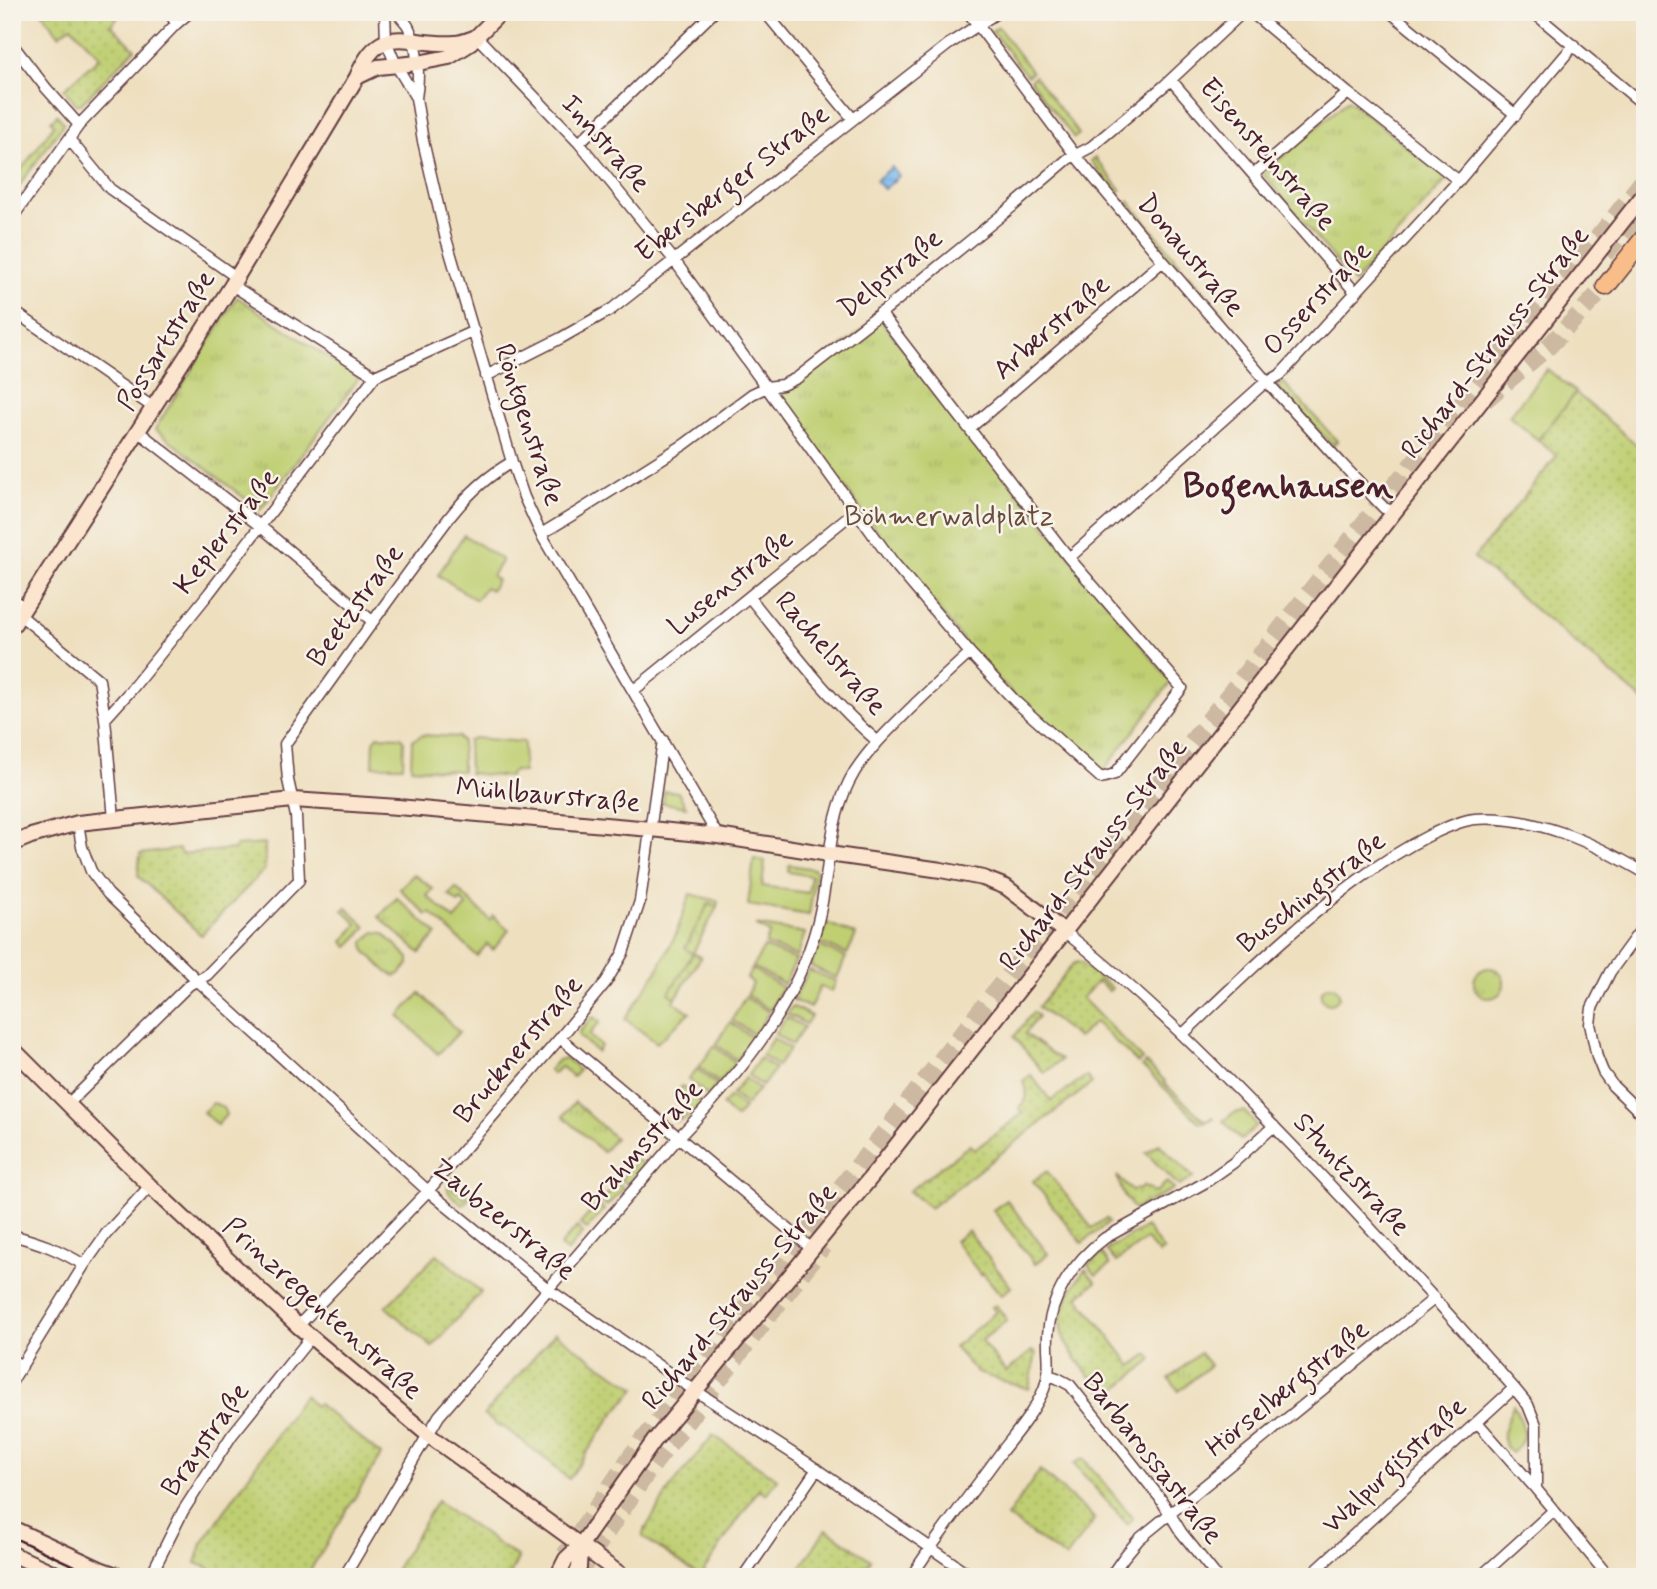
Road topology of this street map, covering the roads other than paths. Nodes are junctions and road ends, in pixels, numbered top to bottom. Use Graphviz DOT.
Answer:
graph roads {
  1 [pos="170,12"];
  2 [pos="190,12"];
  3 [pos="385,12"];
  4 [pos="397,12"];
  5 [pos="501,12"];
  6 [pos="714,12"];
  7 [pos="765,12"];
  8 [pos="968,12"];
  9 [pos="998,12"];
  10 [pos="1243,12"];
  11 [pos="1251,12"];
  12 [pos="1390,12"];
  13 [pos="1533,12"];
  14 [pos="176,24"];
  15 [pos="977,26"];
  16 [pos="477,37"];
  17 [pos="412,40"];
  18 [pos="386,41"];
  19 [pos="12,44"];
  20 [pos="1574,45"];
  21 [pos="418,63"];
  22 [pos="396,65"];
  23 [pos="357,77"];
  24 [pos="1171,80"];
  25 [pos="1348,93"];
  26 [pos="416,97"];
  27 [pos="1645,106"];
  28 [pos="1516,115"];
  29 [pos="853,119"];
  30 [pos="79,125"];
  31 [pos="69,139"];
  32 [pos="579,143"];
  33 [pos="1075,155"];
  34 [pos="1254,174"];
  35 [pos="1459,181"];
  36 [pos="1645,193"];
  37 [pos="12,218"];
  38 [pos="1645,237"];
  39 [pos="674,260"];
  40 [pos="1163,261"];
  41 [pos="234,281"];
  42 [pos="1606,286"];
  43 [pos="1356,293"];
  44 [pos="12,310"];
  45 [pos="880,313"];
  46 [pos="474,331"];
  47 [pos="375,376"];
  48 [pos="486,376"];
  49 [pos="1268,383"];
  50 [pos="767,387"];
  51 [pos="154,408"];
  52 [pos="970,428"];
  53 [pos="139,432"];
  54 [pos="512,462"];
  55 [pos="855,511"];
  56 [pos="1395,512"];
  57 [pos="260,526"];
  58 [pos="541,534"];
  59 [pos="1069,558"];
  60 [pos="750,598"];
  61 [pos="17,612"];
  62 [pos="372,621"];
  63 [pos="970,653"];
  64 [pos="634,690"];
  65 [pos="105,719"];
  66 [pos="663,740"];
  67 [pos="877,741"];
  68 [pos="293,800"];
  69 [pos="114,819"];
  70 [pos="78,823"];
  71 [pos="651,829"];
  72 [pos="718,836"];
  73 [pos="12,844"];
  74 [pos="829,854"];
  75 [pos="1645,873"];
  76 [pos="1645,924"];
  77 [pos="1065,932"];
  78 [pos="198,981"];
  79 [pos="1183,1034"];
  80 [pos="560,1038"];
  81 [pos="12,1048"];
  82 [pos="67,1105"];
  83 [pos="1645,1117"];
  84 [pos="1274,1126"];
  85 [pos="679,1137"];
  86 [pos="150,1186"];
  87 [pos="428,1191"];
  88 [pos="12,1235"];
  89 [pos="812,1249"];
  90 [pos="83,1265"];
  91 [pos="548,1289"];
  92 [pos="1435,1298"];
  93 [pos="298,1326"];
  94 [pos="311,1337"];
  95 [pos="12,1360"];
  96 [pos="22,1366"];
  97 [pos="1048,1375"];
  98 [pos="12,1381"];
  99 [pos="1514,1388"];
  100 [pos="695,1390"];
  101 [pos="1477,1422"];
  102 [pos="427,1434"];
  103 [pos="817,1469"];
  104 [pos="1536,1489"];
  105 [pos="1553,1511"];
  106 [pos="1170,1515"];
  107 [pos="12,1528"];
  108 [pos="580,1546"];
  109 [pos="931,1548"];
  110 [pos="12,1554"];
  111 [pos="63,1577"];
  112 [pos="122,1577"];
  113 [pos="150,1577"];
  114 [pos="344,1577"];
  115 [pos="557,1577"];
  116 [pos="575,1577"];
  117 [pos="624,1577"];
  118 [pos="743,1577"];
  119 [pos="911,1577"];
  120 [pos="973,1577"];
  121 [pos="1110,1577"];
  122 [pos="1217,1577"];
  123 [pos="1308,1577"];
  124 [pos="1480,1577"];
  125 [pos="1609,1577"];
  1 -- 14 [label="street"];
  2 -- 14 [label="street"];
  3 -- 18 [label="street"];
  4 -- 17 [label="street, Röntgenstraße"];
  5 -- 16 [label="main road"];
  6 -- 32 [label="street"];
  7 -- 29 [label="street"];
  8 -- 15 [label="street, Donaustraße"];
  9 -- 15 [label="street, Ebersberger Straße"];
  10 -- 24 [label="street, Delpstraße"];
  11 -- 25 [label="street"];
  12 -- 28 [label="street"];
  13 -- 20 [label="street"];
  14 -- 30 [label="street"];
  15 -- 29 [label="street, Ebersberger Straße"];
  15 -- 33 [label="street, Donaustraße"];
  16 -- 17 [label="main road"];
  16 -- 21 [label="main road"];
  16 -- 32 [label="street, Innstraße"];
  17 -- 18 [label="main road"];
  17 -- 21 [label="street, Röntgenstraße"];
  18 -- 22 [label="street, Röntgenstraße"];
  18 -- 23 [label="main road, Possartstraße"];
  19 -- 30 [label="street"];
  20 -- 27 [label="street"];
  20 -- 28 [label="street, Osserstraße"];
  21 -- 22 [label="main road"];
  21 -- 26 [label="street, Röntgenstraße"];
  22 -- 23 [label="main road"];
  22 -- 26 [label="street, Röntgenstraße"];
  23 -- 41 [label="main road, Possartstraße"];
  24 -- 33 [label="street, Delpstraße"];
  24 -- 34 [label="street, Eisensteinstraße"];
  25 -- 34 [label="street"];
  25 -- 35 [label="street"];
  26 -- 46 [label="street, Röntgenstraße"];
  28 -- 35 [label="street, Osserstraße"];
  29 -- 39 [label="street, Ebersberger Straße"];
  30 -- 31 [label="street"];
  31 -- 37 [label="street"];
  31 -- 41 [label="street"];
  32 -- 39 [label="street, Innstraße"];
  33 -- 40 [label="street, Donaustraße"];
  33 -- 45 [label="street, Delpstraße"];
  34 -- 43 [label="street, Eisensteinstraße"];
  35 -- 43 [label="street, Osserstraße"];
  36 -- 56 [label="main road, Richard-Strauss-Straße"];
  38 -- 42 [label="highway"];
  39 -- 48 [label="street, Ebersberger Straße"];
  39 -- 50 [label="street, Innstraße"];
  40 -- 49 [label="street, Donaustraße"];
  40 -- 52 [label="street, Arberstraße"];
  41 -- 47 [label="street"];
  41 -- 51 [label="main road, Possartstraße"];
  43 -- 49 [label="street, Osserstraße"];
  44 -- 51 [label="street"];
  45 -- 50 [label="street, Delpstraße"];
  45 -- 52 [label="street"];
  46 -- 47 [label="street, Keplerstraße"];
  46 -- 48 [label="street, Röntgenstraße"];
  47 -- 57 [label="street, Keplerstraße"];
  48 -- 54 [label="street, Röntgenstraße"];
  49 -- 56 [label="street, Donaustraße"];
  49 -- 59 [label="street, Osserstraße"];
  50 -- 55 [label="street"];
  50 -- 58 [label="street, Delpstraße"];
  51 -- 53 [label="main road, Possartstraße"];
  52 -- 59 [label="street"];
  53 -- 57 [label="street"];
  53 -- 61 [label="main road, Possartstraße"];
  54 -- 58 [label="street, Röntgenstraße"];
  54 -- 62 [label="street, Beetzstraße"];
  55 -- 60 [label="street, Lusenstraße"];
  55 -- 63 [label="street"];
  56 -- 77 [label="main road, Richard-Strauss-Straße"];
  57 -- 62 [label="street"];
  57 -- 65 [label="street, Keplerstraße"];
  58 -- 64 [label="street, Röntgenstraße"];
  59 -- 63 [label="street"];
  60 -- 64 [label="street, Lusenstraße"];
  60 -- 67 [label="street, Rachelstraße"];
  61 -- 65 [label="street"];
  62 -- 68 [label="street, Beetzstraße"];
  63 -- 67 [label="street, Brahmsstraße"];
  64 -- 66 [label="street, Röntgenstraße"];
  65 -- 69 [label="street"];
  66 -- 71 [label="street"];
  66 -- 72 [label="street, Röntgenstraße"];
  67 -- 74 [label="street, Brahmsstraße"];
  68 -- 69 [label="main road, Mühlbaurstraße"];
  68 -- 71 [label="main road, Mühlbaurstraße"];
  68 -- 78 [label="street, Beetzstraße"];
  69 -- 70 [label="main road, Mühlbaurstraße"];
  70 -- 73 [label="main road, Mühlbaurstraße"];
  70 -- 78 [label="street, Zaubzerstraße"];
  71 -- 72 [label="main road, Mühlbaurstraße"];
  71 -- 80 [label="street, Brucknerstraße"];
  72 -- 74 [label="main road, Mühlbaurstraße"];
  74 -- 77 [label="main road, Mühlbaurstraße"];
  74 -- 85 [label="street, Brahmsstraße"];
  75 -- 79 [label="street, Buschingstraße"];
  76 -- 83 [label="street"];
  77 -- 79 [label="street, Stuntzstraße"];
  77 -- 89 [label="main road, Richard-Strauss-Straße"];
  78 -- 82 [label="street, Beetzstraße"];
  78 -- 87 [label="street, Zaubzerstraße"];
  79 -- 84 [label="street, Stuntzstraße"];
  80 -- 85 [label="street"];
  80 -- 87 [label="street, Brucknerstraße"];
  81 -- 82 [label="main road, Prinzregentenstraße"];
  82 -- 86 [label="main road, Prinzregentenstraße"];
  84 -- 92 [label="street, Stuntzstraße"];
  84 -- 97 [label="street"];
  85 -- 89 [label="street"];
  85 -- 91 [label="street, Brahmsstraße"];
  86 -- 90 [label="street"];
  86 -- 93 [label="main road, Prinzregentenstraße"];
  87 -- 91 [label="street, Zaubzerstraße"];
  87 -- 93 [label="street, Brucknerstraße"];
  88 -- 90 [label="street"];
  89 -- 100 [label="main road, Richard-Strauss-Straße"];
  90 -- 96 [label="street"];
  91 -- 100 [label="street, Zaubzerstraße"];
  91 -- 102 [label="street, Brahmsstraße"];
  92 -- 99 [label="street, Stuntzstraße"];
  92 -- 106 [label="street, Hörselbergstraße"];
  93 -- 94 [label="main road, Prinzregentenstraße"];
  94 -- 102 [label="main road, Prinzregentenstraße"];
  94 -- 113 [label="street, Braystraße"];
  95 -- 96 [label="street"];
  96 -- 98 [label="street"];
  97 -- 106 [label="street, Barbarossastraße"];
  97 -- 109 [label="street"];
  99 -- 101 [label="street, Walpurgisstraße"];
  99 -- 104 [label="street, Stuntzstraße"];
  100 -- 103 [label="street, Zaubzerstraße"];
  100 -- 108 [label="main road, Richard-Strauss-Straße"];
  101 -- 104 [label="street"];
  101 -- 123 [label="street, Walpurgisstraße"];
  102 -- 108 [label="main road, Prinzregentenstraße"];
  102 -- 114 [label="street, Brahmsstraße"];
  103 -- 109 [label="street, Zaubzerstraße"];
  103 -- 118 [label="street"];
  104 -- 105 [label="street"];
  105 -- 124 [label="street"];
  105 -- 125 [label="street"];
  106 -- 121 [label="street, Hörselbergstraße"];
  106 -- 122 [label="street, Barbarossastraße"];
  107 -- 112 [label="main road"];
  108 -- 115 [label="main road, Richard-Strauss-Straße"];
  108 -- 116 [label="main road"];
  108 -- 117 [label="main road, Prinzregentenstraße"];
  109 -- 119 [label="street"];
  109 -- 120 [label="street, Zaubzerstraße"];
  110 -- 111 [label="main road"];
}
